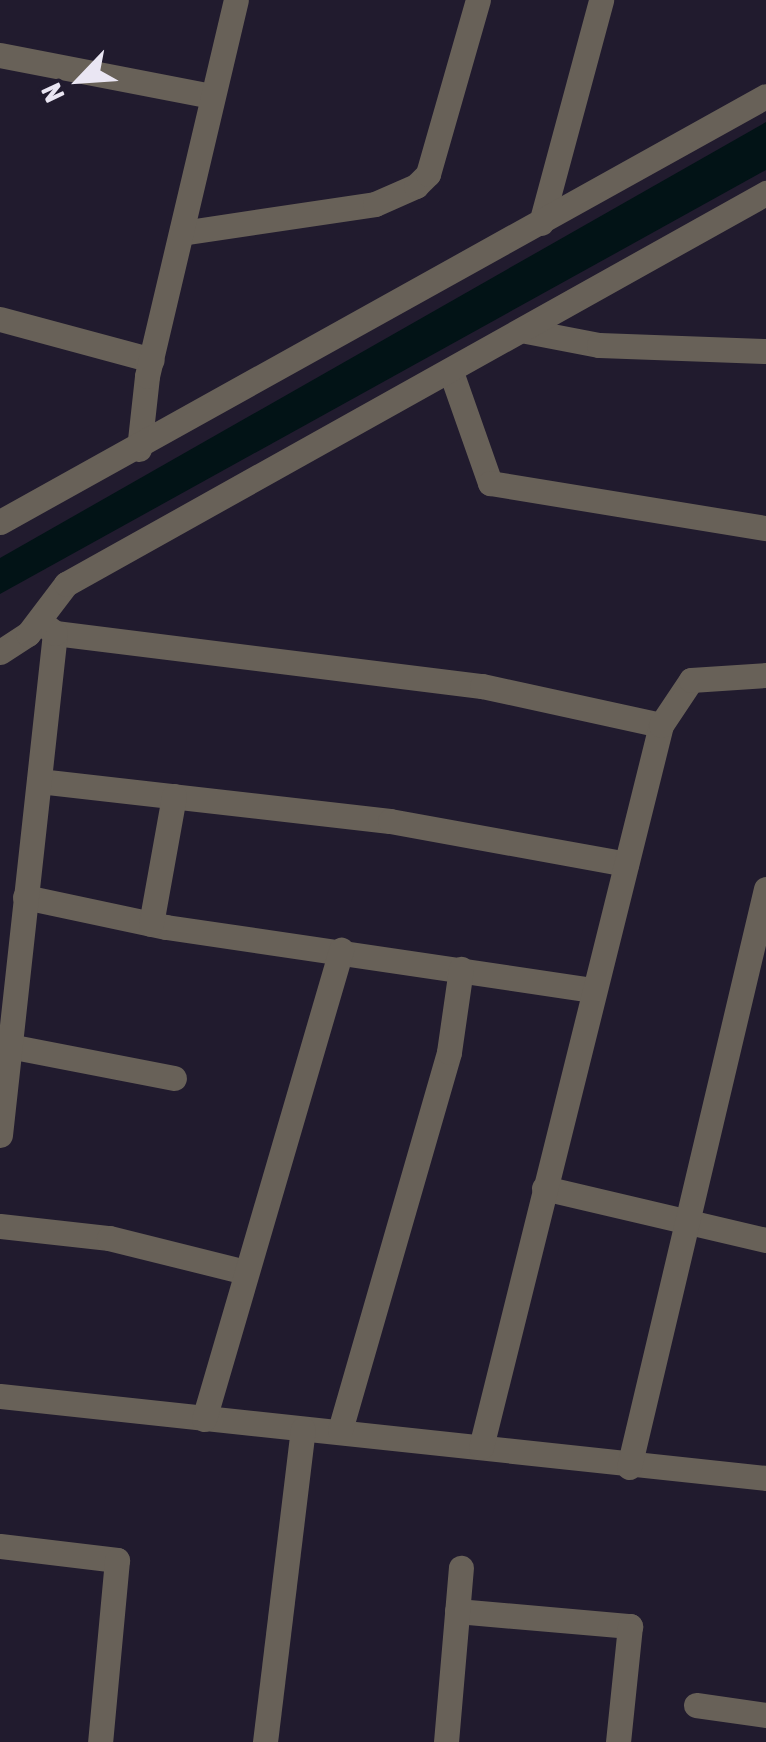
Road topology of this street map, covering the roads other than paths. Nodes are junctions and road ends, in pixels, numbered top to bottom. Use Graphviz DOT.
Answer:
graph roads {
  1 [pos="236,0"];
  2 [pos="478,0"];
  3 [pos="601,0"];
  4 [pos="0,55"];
  5 [pos="210,96"];
  6 [pos="766,96"];
  7 [pos="766,193"];
  8 [pos="541,224"];
  9 [pos="188,232"];
  10 [pos="0,319"];
  11 [pos="526,331"];
  12 [pos="766,352"];
  13 [pos="152,360"];
  14 [pos="451,372"];
  15 [pos="139,450"];
  16 [pos="0,522"];
  17 [pos="766,528"];
  18 [pos="46,627"];
  19 [pos="0,652"];
  20 [pos="766,675"];
  21 [pos="661,725"];
  22 [pos="38,781"];
  23 [pos="174,796"];
  24 [pos="626,864"];
  25 [pos="766,889"];
  26 [pos="25,897"];
  27 [pos="151,924"];
  28 [pos="341,950"];
  29 [pos="462,969"];
  30 [pos="592,990"];
  31 [pos="9,1046"];
  32 [pos="174,1078"];
  33 [pos="0,1135"];
  34 [pos="544,1188"];
  35 [pos="682,1220"];
  36 [pos="0,1226"];
  37 [pos="766,1240"];
  38 [pos="242,1271"];
  39 [pos="0,1396"];
  40 [pos="204,1419"];
  41 [pos="302,1428"];
  42 [pos="340,1430"];
  43 [pos="481,1447"];
  44 [pos="629,1467"];
  45 [pos="766,1478"];
  46 [pos="0,1546"];
  47 [pos="462,1568"];
  48 [pos="458,1611"];
  49 [pos="696,1705"];
  50 [pos="766,1715"];
  51 [pos="100,1742"];
  52 [pos="265,1742"];
  53 [pos="446,1742"];
  54 [pos="618,1742"];
  1 -- 5 [label="street"];
  2 -- 9 [label="street"];
  3 -- 8 [label="street"];
  4 -- 5 [label="street"];
  5 -- 9 [label="street"];
  6 -- 8 [label="street"];
  7 -- 11 [label="street"];
  8 -- 15 [label="street"];
  9 -- 13 [label="street"];
  10 -- 13 [label="street"];
  11 -- 12 [label="street"];
  11 -- 14 [label="street"];
  13 -- 15 [label="street"];
  14 -- 17 [label="street"];
  14 -- 18 [label="street"];
  15 -- 16 [label="street"];
  18 -- 19 [label="street"];
  18 -- 21 [label="street"];
  18 -- 22 [label="street"];
  20 -- 21 [label="street"];
  21 -- 24 [label="street"];
  22 -- 23 [label="street"];
  22 -- 26 [label="street"];
  23 -- 24 [label="street"];
  23 -- 27 [label="street"];
  24 -- 30 [label="street"];
  25 -- 35 [label="street"];
  26 -- 27 [label="street"];
  26 -- 31 [label="street"];
  27 -- 28 [label="street"];
  28 -- 29 [label="street"];
  28 -- 38 [label="street"];
  29 -- 30 [label="street"];
  29 -- 42 [label="street"];
  30 -- 34 [label="street"];
  31 -- 32 [label="street"];
  31 -- 33 [label="street"];
  34 -- 35 [label="street"];
  34 -- 43 [label="street"];
  35 -- 37 [label="street"];
  35 -- 44 [label="street"];
  36 -- 38 [label="street"];
  38 -- 40 [label="street"];
  39 -- 40 [label="street"];
  40 -- 41 [label="street"];
  41 -- 42 [label="street"];
  41 -- 52 [label="street"];
  42 -- 43 [label="street"];
  43 -- 44 [label="street"];
  44 -- 45 [label="street"];
  46 -- 51 [label="street"];
  47 -- 48 [label="street"];
  48 -- 53 [label="street"];
  48 -- 54 [label="street"];
  49 -- 50 [label="street"];
}
